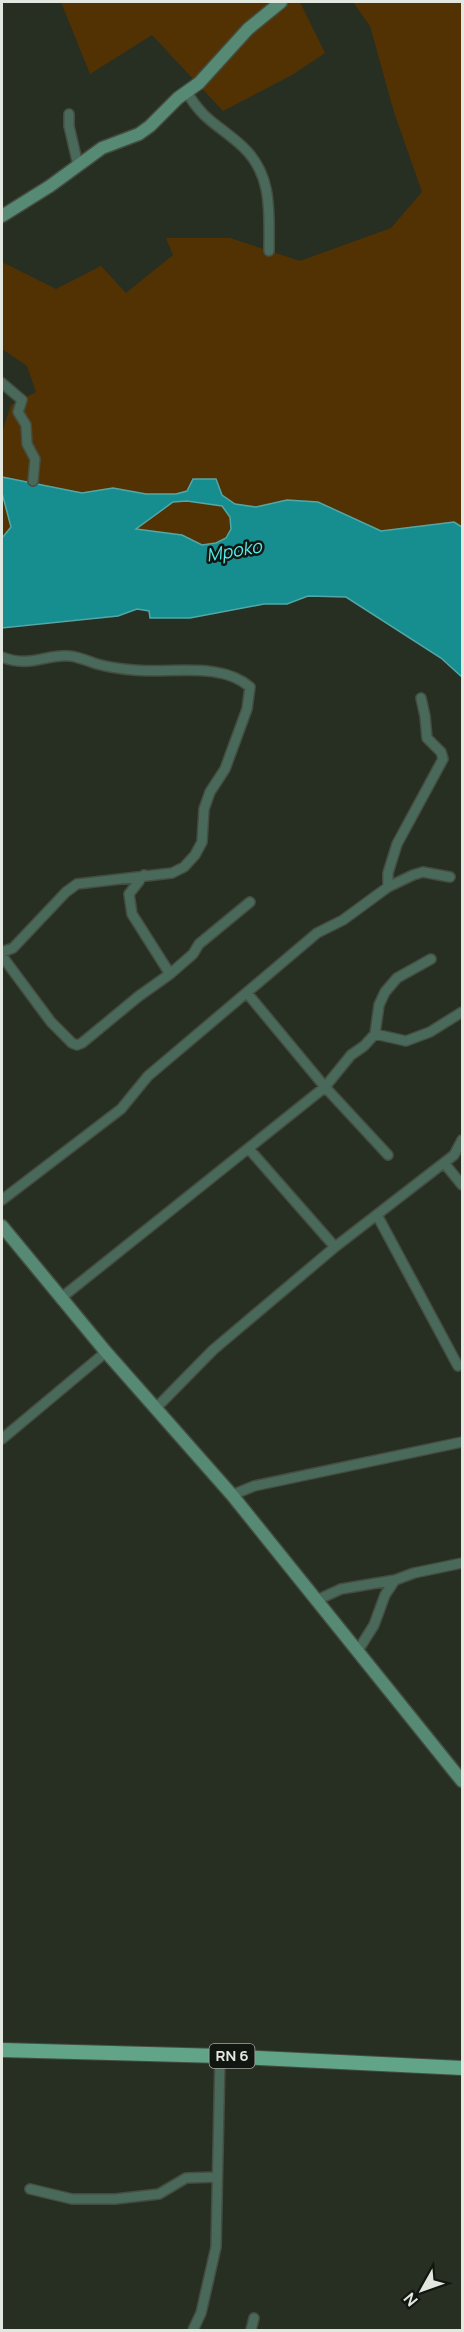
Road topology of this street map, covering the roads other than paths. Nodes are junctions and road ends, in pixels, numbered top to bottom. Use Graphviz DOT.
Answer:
graph roads {
  1 [pos="281,2"];
  2 [pos="187,92"];
  3 [pos="69,114"];
  4 [pos="78,165"];
  5 [pos="2,216"];
  6 [pos="269,250"];
  7 [pos="2,383"];
  8 [pos="33,482"];
  9 [pos="2,657"];
  10 [pos="421,698"];
  11 [pos="144,875"];
  12 [pos="450,877"];
  13 [pos="388,887"];
  14 [pos="250,902"];
  15 [pos="2,954"];
  16 [pos="431,958"];
  17 [pos="170,974"];
  18 [pos="247,993"];
  19 [pos="462,1012"];
  20 [pos="375,1034"];
  21 [pos="325,1087"];
  22 [pos="462,1140"];
  23 [pos="249,1149"];
  24 [pos="388,1155"];
  25 [pos="444,1163"];
  26 [pos="462,1185"];
  27 [pos="2,1200"];
  28 [pos="376,1215"];
  29 [pos="2,1226"];
  30 [pos="335,1247"];
  31 [pos="61,1298"];
  32 [pos="106,1352"];
  33 [pos="458,1366"];
  34 [pos="156,1408"];
  35 [pos="2,1439"];
  36 [pos="462,1442"];
  37 [pos="232,1495"];
  38 [pos="462,1563"];
  39 [pos="395,1580"];
  40 [pos="316,1600"];
  41 [pos="357,1652"];
  42 [pos="462,1781"];
  43 [pos="2,2050"];
  44 [pos="220,2055"];
  45 [pos="462,2068"];
  46 [pos="217,2176"];
  47 [pos="30,2189"];
  48 [pos="254,2318"];
  49 [pos="193,2331"];
  50 [pos="251,2331"];
  1 -- 2 [label="street"];
  2 -- 4 [label="street"];
  2 -- 6 [label="street"];
  3 -- 4 [label="street"];
  4 -- 5 [label="street"];
  7 -- 8 [label="street"];
  9 -- 11 [label="street"];
  10 -- 13 [label="street"];
  11 -- 15 [label="street"];
  11 -- 17 [label="street"];
  12 -- 13 [label="street"];
  13 -- 18 [label="street"];
  14 -- 17 [label="street"];
  15 -- 17 [label="street"];
  16 -- 20 [label="street"];
  18 -- 21 [label="street"];
  18 -- 27 [label="street"];
  19 -- 20 [label="street"];
  20 -- 21 [label="street"];
  21 -- 23 [label="street"];
  21 -- 24 [label="street"];
  22 -- 25 [label="street"];
  23 -- 30 [label="street"];
  23 -- 31 [label="street"];
  25 -- 26 [label="street"];
  25 -- 28 [label="street"];
  28 -- 30 [label="street"];
  28 -- 33 [label="street"];
  29 -- 31 [label="street"];
  30 -- 34 [label="street"];
  31 -- 32 [label="street"];
  32 -- 34 [label="street"];
  32 -- 35 [label="street"];
  34 -- 37 [label="street"];
  36 -- 37 [label="street"];
  37 -- 40 [label="street"];
  38 -- 39 [label="street"];
  39 -- 40 [label="street"];
  39 -- 41 [label="street"];
  40 -- 41 [label="street"];
  41 -- 42 [label="street"];
  43 -- 44 [label="main road, RN 6"];
  44 -- 45 [label="main road, RN 6"];
  44 -- 46 [label="street"];
  46 -- 47 [label="street"];
  46 -- 49 [label="street"];
  48 -- 50 [label="street"];
}
